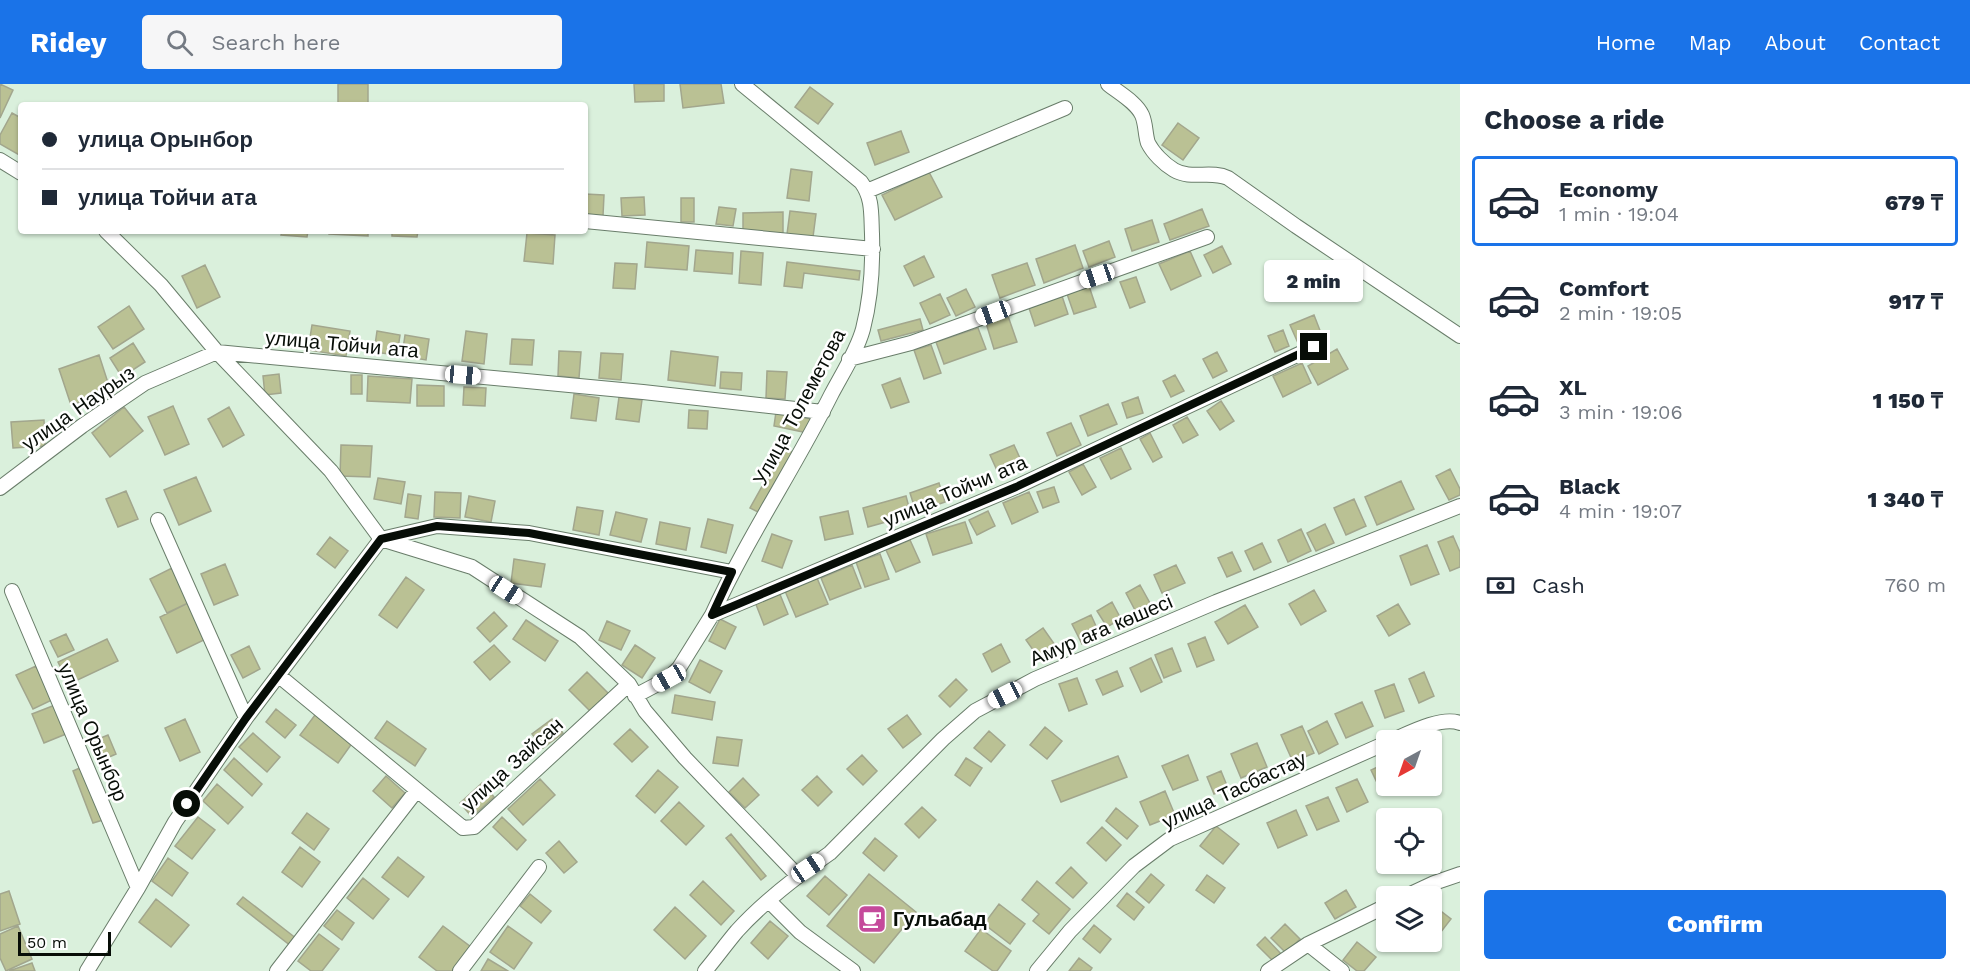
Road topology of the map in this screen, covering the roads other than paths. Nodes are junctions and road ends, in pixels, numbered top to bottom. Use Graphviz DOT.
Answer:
graph roads {
  1 [pos="742,84"];
  2 [pos="1108,84"];
  3 [pos="1065,108"];
  4 [pos="0,160"];
  5 [pos="18,171"];
  6 [pos="867,191"];
  7 [pos="588,221"];
  8 [pos="109,234"];
  9 [pos="1207,237"];
  10 [pos="873,249"];
  11 [pos="1460,336"];
  12 [pos="1314,347"];
  13 [pos="217,352"];
  14 [pos="849,360"];
  15 [pos="823,412"];
  16 [pos="0,489"];
  17 [pos="1460,506"];
  18 [pos="158,520"];
  19 [pos="381,539"];
  20 [pos="732,572"];
  21 [pos="12,591"];
  22 [pos="712,615"];
  23 [pos="278,675"];
  24 [pos="632,690"];
  25 [pos="246,718"];
  26 [pos="1460,723"];
  27 [pos="1415,730"];
  28 [pos="1376,747"];
  29 [pos="417,790"];
  30 [pos="539,867"];
  31 [pos="1460,874"];
  32 [pos="798,876"];
  33 [pos="1428,886"];
  34 [pos="138,888"];
  35 [pos="769,901"];
  36 [pos="1376,911"];
  37 [pos="1308,944"];
  38 [pos="87,971"];
  39 [pos="277,971"];
  40 [pos="460,971"];
  41 [pos="705,971"];
  42 [pos="853,971"];
  43 [pos="1037,971"];
  44 [pos="1268,971"];
  45 [pos="1342,971"];
  1 -- 6 [label="street"];
  2 -- 11 [label="street"];
  3 -- 6 [label="street"];
  4 -- 5 [label="street"];
  6 -- 10 [label="street, Улица Толеметова"];
  7 -- 10 [label="street"];
  8 -- 13 [label="street"];
  9 -- 14 [label="street"];
  10 -- 14 [label="street, Улица Толеметова"];
  12 -- 22 [label="street, улица Тойчи ата"];
  13 -- 15 [label="street, улица Тойчи ата"];
  13 -- 16 [label="street, улица Наурыз"];
  13 -- 19 [label="street"];
  14 -- 15 [label="street, Улица Толеметова"];
  15 -- 20 [label="street, Улица Толеметова"];
  17 -- 32 [label="street, Амур аға көшесі"];
  18 -- 25 [label="street"];
  19 -- 20 [label="street"];
  19 -- 23 [label="street"];
  19 -- 24 [label="street"];
  20 -- 22 [label="street, Улица Толеметова"];
  21 -- 34 [label="street, улица Орынбор"];
  22 -- 24 [label="street"];
  23 -- 25 [label="street"];
  23 -- 29 [label="street, улица Зайсан"];
  24 -- 29 [label="street, улица Зайсан"];
  24 -- 32 [label="street"];
  25 -- 34 [label="street"];
  26 -- 27 [label="street"];
  28 -- 43 [label="street, улица Тасбастау"];
  29 -- 39 [label="street"];
  30 -- 40 [label="street"];
  31 -- 33 [label="street"];
  32 -- 35 [label="street, Амур аға көшесі"];
  34 -- 38 [label="street"];
  35 -- 41 [label="street, Амур аға көшесі"];
  35 -- 42 [label="street"];
  36 -- 37 [label="street"];
  37 -- 44 [label="street"];
  37 -- 45 [label="street"];
}
